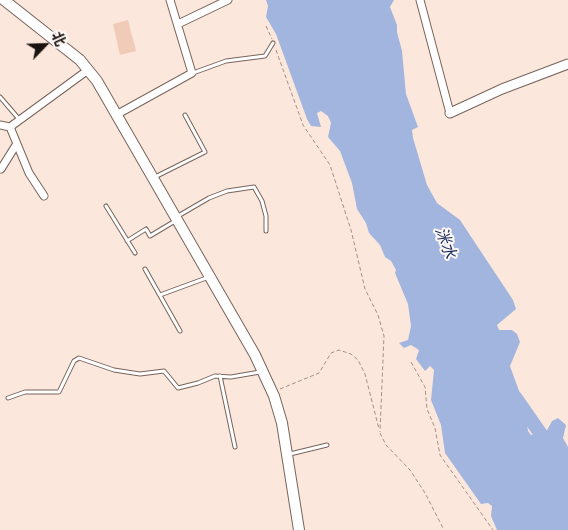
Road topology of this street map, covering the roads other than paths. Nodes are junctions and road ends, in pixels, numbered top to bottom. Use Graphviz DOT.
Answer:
graph roads {
  1 [pos="170,0"];
  2 [pos="228,0"];
  3 [pos="420,0"];
  4 [pos="12,2"];
  5 [pos="178,24"];
  6 [pos="273,43"];
  7 [pos="568,64"];
  8 [pos="88,70"];
  9 [pos="192,73"];
  10 [pos="0,97"];
  11 [pos="450,113"];
  12 [pos="116,115"];
  13 [pos="185,115"];
  14 [pos="19,119"];
  15 [pos="0,125"];
  16 [pos="10,127"];
  17 [pos="16,145"];
  18 [pos="1,169"];
  19 [pos="153,178"];
  20 [pos="44,196"];
  21 [pos="106,206"];
  22 [pos="176,219"];
  23 [pos="266,231"];
  24 [pos="127,240"];
  25 [pos="135,253"];
  26 [pos="145,270"];
  27 [pos="210,277"];
  28 [pos="160,296"];
  29 [pos="180,331"];
  30 [pos="263,371"];
  31 [pos="219,375"];
  32 [pos="8,398"];
  33 [pos="327,445"];
  34 [pos="235,446"];
  35 [pos="287,455"];
  36 [pos="299,530"];
  1 -- 5 [label="street"];
  2 -- 5 [label="street"];
  3 -- 11 [label="street"];
  4 -- 8 [label="main road"];
  5 -- 9 [label="street"];
  6 -- 9 [label="lane"];
  7 -- 11 [label="street"];
  8 -- 12 [label="main road"];
  8 -- 14 [label="street"];
  9 -- 12 [label="street"];
  10 -- 14 [label="lane"];
  12 -- 19 [label="main road"];
  13 -- 19 [label="lane"];
  14 -- 16 [label="street"];
  15 -- 16 [label="street"];
  16 -- 17 [label="street"];
  17 -- 18 [label="street"];
  17 -- 20 [label="street"];
  19 -- 22 [label="main road"];
  21 -- 24 [label="lane"];
  22 -- 23 [label="lane"];
  22 -- 24 [label="lane"];
  22 -- 27 [label="main road"];
  24 -- 25 [label="lane"];
  26 -- 28 [label="lane"];
  27 -- 28 [label="lane"];
  27 -- 30 [label="main road"];
  28 -- 29 [label="lane"];
  30 -- 31 [label="lane"];
  30 -- 35 [label="main road"];
  31 -- 32 [label="lane"];
  31 -- 34 [label="lane"];
  33 -- 35 [label="lane"];
  35 -- 36 [label="main road"];
}
